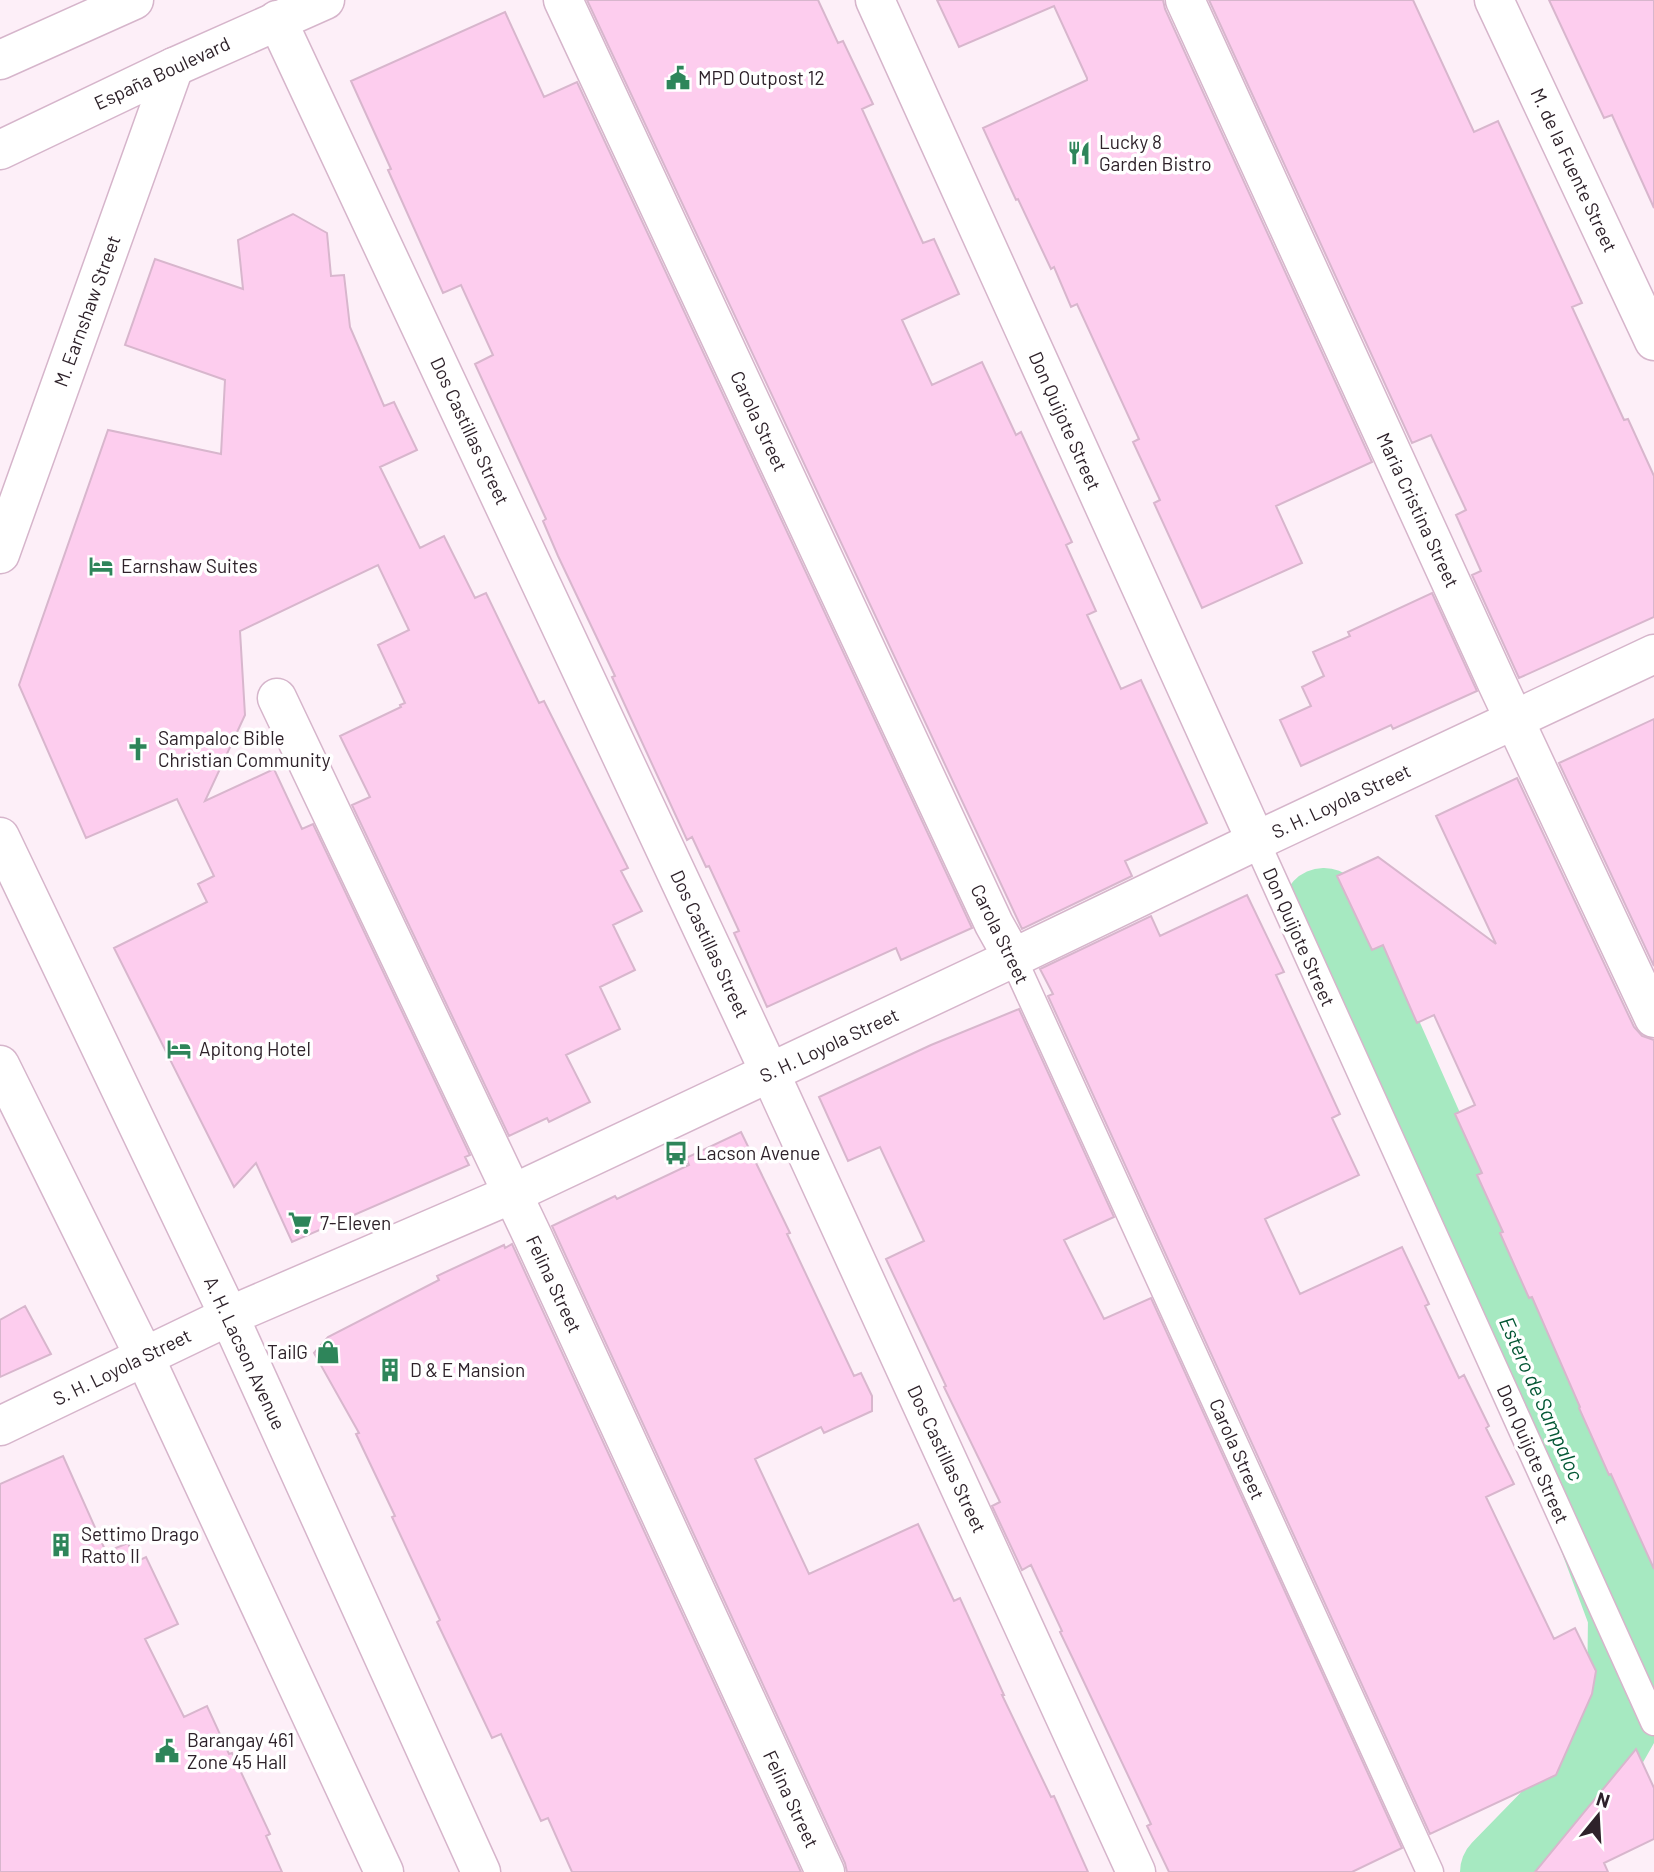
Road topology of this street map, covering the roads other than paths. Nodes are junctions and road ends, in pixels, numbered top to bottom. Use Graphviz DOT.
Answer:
graph roads {
  1 [pos="134,0"];
  2 [pos="325,0"];
  3 [pos="564,0"];
  4 [pos="876,0"];
  5 [pos="1185,0"];
  6 [pos="1494,0"];
  7 [pos="277,20"];
  8 [pos="0,60"];
  9 [pos="174,67"];
  10 [pos="0,150"];
  11 [pos="1654,341"];
  12 [pos="0,554"];
  13 [pos="1654,654"];
  14 [pos="277,698"];
  15 [pos="1515,719"];
  16 [pos="0,837"];
  17 [pos="1256,841"];
  18 [pos="1013,958"];
  19 [pos="1654,1018"];
  20 [pos="0,1065"];
  21 [pos="770,1073"];
  22 [pos="512,1194"];
  23 [pos="229,1316"];
  24 [pos="144,1356"];
  25 [pos="0,1426"];
  26 [pos="1652,1717"];
  27 [pos="384,1872"];
  28 [pos="481,1872"];
  29 [pos="825,1872"];
  30 [pos="1136,1872"];
  31 [pos="1430,1872"];
  1 -- 8 [label="street"];
  2 -- 7 [label="street, España Boulevard"];
  3 -- 18 [label="street, Carola Street"];
  4 -- 17 [label="street, Don Quijote Street"];
  5 -- 15 [label="street, Maria Cristina Street"];
  6 -- 11 [label="street, M. de la Fuente Street"];
  7 -- 9 [label="street, España Boulevard"];
  7 -- 21 [label="street, Dos Castillas Street"];
  9 -- 10 [label="street, España Boulevard"];
  9 -- 12 [label="street, M. Earnshaw Street"];
  13 -- 15 [label="street, S. H. Loyola Street"];
  14 -- 22 [label="street, Felina Street"];
  15 -- 17 [label="street, S. H. Loyola Street"];
  15 -- 19 [label="street, Maria Cristina Street"];
  16 -- 23 [label="street, A. H. Lacson Avenue"];
  17 -- 18 [label="street, S. H. Loyola Street"];
  17 -- 26 [label="lane, Don Quijote Street"];
  18 -- 21 [label="street, S. H. Loyola Street"];
  18 -- 31 [label="lane, Carola Street"];
  20 -- 24 [label="street"];
  21 -- 22 [label="street, S. H. Loyola Street"];
  21 -- 30 [label="street, Dos Castillas Street"];
  22 -- 23 [label="street, S. H. Loyola Street"];
  22 -- 29 [label="street, Felina Street"];
  23 -- 24 [label="street, S. H. Loyola Street"];
  23 -- 28 [label="street, A. H. Lacson Avenue"];
  24 -- 25 [label="street, S. H. Loyola Street"];
  24 -- 27 [label="street"];
}
